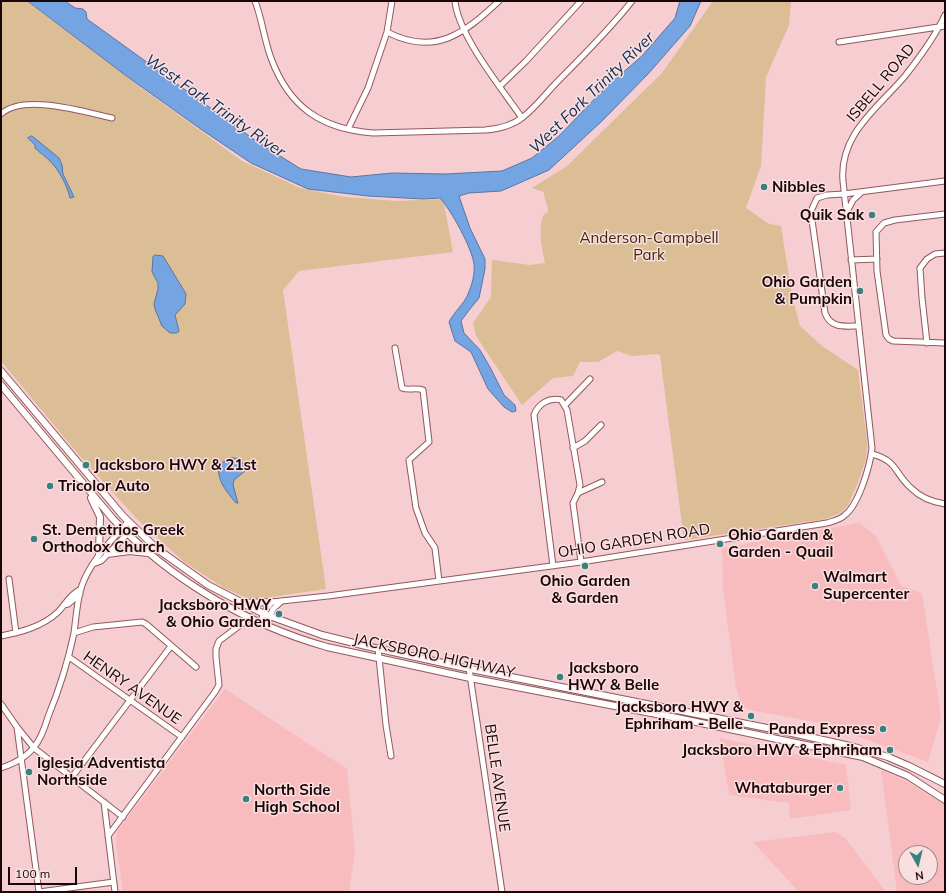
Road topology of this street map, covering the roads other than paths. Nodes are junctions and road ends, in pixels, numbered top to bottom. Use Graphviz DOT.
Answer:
graph roads {
  1 [pos="255,1"];
  2 [pos="392,1"];
  3 [pos="454,1"];
  4 [pos="499,1"];
  5 [pos="581,1"];
  6 [pos="632,1"];
  7 [pos="945,15"];
  8 [pos="942,27"];
  9 [pos="464,30"];
  10 [pos="387,32"];
  11 [pos="839,42"];
  12 [pos="500,86"];
  13 [pos="1,114"];
  14 [pos="112,118"];
  15 [pos="522,118"];
  16 [pos="348,129"];
  17 [pos="945,181"];
  18 [pos="863,192"];
  19 [pos="844,194"];
  20 [pos="945,214"];
  21 [pos="846,215"];
  22 [pos="945,253"];
  23 [pos="877,259"];
  24 [pos="851,260"];
  25 [pos="859,326"];
  26 [pos="927,343"];
  27 [pos="945,343"];
  28 [pos="395,348"];
  29 [pos="2,375"];
  30 [pos="590,379"];
  31 [pos="1,385"];
  32 [pos="565,405"];
  33 [pos="601,425"];
  34 [pos="573,448"];
  35 [pos="872,454"];
  36 [pos="80,480"];
  37 [pos="602,482"];
  38 [pos="578,493"];
  39 [pos="945,504"];
  40 [pos="128,522"];
  41 [pos="134,527"];
  42 [pos="122,529"];
  43 [pos="127,534"];
  44 [pos="99,553"];
  45 [pos="148,553"];
  46 [pos="107,554"];
  47 [pos="581,562"];
  48 [pos="94,564"];
  49 [pos="553,566"];
  50 [pos="9,579"];
  51 [pos="439,581"];
  52 [pos="80,591"];
  53 [pos="283,601"];
  54 [pos="242,602"];
  55 [pos="272,602"];
  56 [pos="266,615"];
  57 [pos="250,617"];
  58 [pos="263,623"];
  59 [pos="16,633"];
  60 [pos="74,633"];
  61 [pos="1,636"];
  62 [pos="171,646"];
  63 [pos="378,648"];
  64 [pos="68,657"];
  65 [pos="379,658"];
  66 [pos="196,667"];
  67 [pos="469,668"];
  68 [pos="470,678"];
  69 [pos="588,692"];
  70 [pos="130,700"];
  71 [pos="586,700"];
  72 [pos="1,704"];
  73 [pos="17,727"];
  74 [pos="785,732"];
  75 [pos="182,738"];
  76 [pos="783,740"];
  77 [pos="34,748"];
  78 [pos="391,756"];
  79 [pos="21,759"];
  80 [pos="1,768"];
  81 [pos="72,777"];
  82 [pos="932,777"];
  83 [pos="945,784"];
  84 [pos="925,786"];
  85 [pos="945,800"];
  86 [pos="104,802"];
  87 [pos="123,817"];
  88 [pos="108,836"];
  89 [pos="114,882"];
  90 [pos="39,892"];
  91 [pos="116,892"];
  92 [pos="502,892"];
  1 -- 16 [label="street"];
  2 -- 10 [label="street"];
  3 -- 9 [label="street"];
  4 -- 9 [label="street"];
  5 -- 12 [label="street"];
  6 -- 15 [label="street"];
  7 -- 8 [label="street, ISBELL ROAD"];
  8 -- 11 [label="street"];
  8 -- 19 [label="street, ISBELL ROAD"];
  9 -- 10 [label="street"];
  9 -- 12 [label="street"];
  10 -- 16 [label="street"];
  12 -- 15 [label="street"];
  13 -- 14 [label="street"];
  15 -- 16 [label="street"];
  17 -- 18 [label="street"];
  18 -- 19 [label="street"];
  18 -- 21 [label="street"];
  19 -- 21 [label="street, OHIO GARDEN ROAD"];
  19 -- 25 [label="street"];
  20 -- 23 [label="street"];
  21 -- 24 [label="street, OHIO GARDEN ROAD"];
  22 -- 26 [label="street"];
  23 -- 24 [label="street"];
  23 -- 26 [label="street"];
  24 -- 25 [label="street, OHIO GARDEN ROAD"];
  25 -- 35 [label="street, OHIO GARDEN ROAD"];
  26 -- 27 [label="street"];
  28 -- 51 [label="street"];
  29 -- 40 [label="main road, JACKSBORO HIGHWAY"];
  30 -- 32 [label="street"];
  31 -- 36 [label="main road, JACKSBORO HIGHWAY"];
  32 -- 34 [label="street"];
  32 -- 49 [label="street"];
  33 -- 34 [label="street"];
  34 -- 38 [label="street"];
  35 -- 39 [label="street"];
  35 -- 47 [label="street, OHIO GARDEN ROAD"];
  36 -- 42 [label="main road, JACKSBORO HIGHWAY"];
  36 -- 44 [label="main road"];
  37 -- 38 [label="street"];
  38 -- 47 [label="street"];
  40 -- 41 [label="main road, JACKSBORO HIGHWAY"];
  40 -- 42 [label="street"];
  41 -- 43 [label="street"];
  41 -- 54 [label="main road, JACKSBORO HIGHWAY"];
  42 -- 43 [label="main road, JACKSBORO HIGHWAY"];
  42 -- 44 [label="street"];
  43 -- 45 [label="main road, JACKSBORO HIGHWAY"];
  43 -- 46 [label="street"];
  44 -- 48 [label="street"];
  45 -- 46 [label="main road"];
  45 -- 57 [label="main road, JACKSBORO HIGHWAY"];
  46 -- 48 [label="street"];
  47 -- 49 [label="street, OHIO GARDEN ROAD"];
  48 -- 52 [label="street"];
  49 -- 51 [label="street, OHIO GARDEN ROAD"];
  50 -- 59 [label="street"];
  51 -- 53 [label="street, OHIO GARDEN ROAD"];
  52 -- 59 [label="street"];
  52 -- 60 [label="street"];
  53 -- 55 [label="street, OHIO GARDEN ROAD"];
  53 -- 56 [label="street"];
  54 -- 55 [label="main road"];
  54 -- 56 [label="main road, JACKSBORO HIGHWAY"];
  55 -- 56 [label="street"];
  56 -- 58 [label="street"];
  56 -- 63 [label="main road, JACKSBORO HIGHWAY"];
  57 -- 58 [label="main road, JACKSBORO HIGHWAY"];
  57 -- 75 [label="street"];
  58 -- 65 [label="main road, JACKSBORO HIGHWAY"];
  59 -- 61 [label="street"];
  60 -- 62 [label="street"];
  60 -- 64 [label="street"];
  62 -- 66 [label="street"];
  62 -- 70 [label="street"];
  63 -- 65 [label="street"];
  63 -- 67 [label="main road, JACKSBORO HIGHWAY"];
  64 -- 70 [label="street, HENRY AVENUE"];
  64 -- 77 [label="street"];
  65 -- 68 [label="main road, JACKSBORO HIGHWAY"];
  65 -- 78 [label="street"];
  67 -- 68 [label="street, BELLE AVENUE"];
  67 -- 69 [label="main road, JACKSBORO HIGHWAY"];
  68 -- 71 [label="main road, JACKSBORO HIGHWAY"];
  68 -- 92 [label="street, BELLE AVENUE"];
  69 -- 71 [label="main road"];
  69 -- 74 [label="main road, JACKSBORO HIGHWAY"];
  70 -- 75 [label="street, HENRY AVENUE"];
  70 -- 81 [label="street"];
  71 -- 76 [label="main road, JACKSBORO HIGHWAY"];
  72 -- 73 [label="street"];
  73 -- 77 [label="street"];
  73 -- 79 [label="street"];
  74 -- 76 [label="main road"];
  74 -- 82 [label="main road, JACKSBORO HIGHWAY"];
  75 -- 87 [label="street"];
  76 -- 84 [label="main road, JACKSBORO HIGHWAY"];
  77 -- 79 [label="street"];
  77 -- 81 [label="street"];
  79 -- 80 [label="street"];
  79 -- 90 [label="street"];
  81 -- 86 [label="street"];
  82 -- 83 [label="main road, JACKSBORO HIGHWAY"];
  82 -- 84 [label="main road"];
  84 -- 85 [label="main road, JACKSBORO HIGHWAY"];
  86 -- 87 [label="street"];
  86 -- 88 [label="street"];
  87 -- 88 [label="street"];
  88 -- 89 [label="street"];
  89 -- 90 [label="street"];
  89 -- 91 [label="street"];
}
